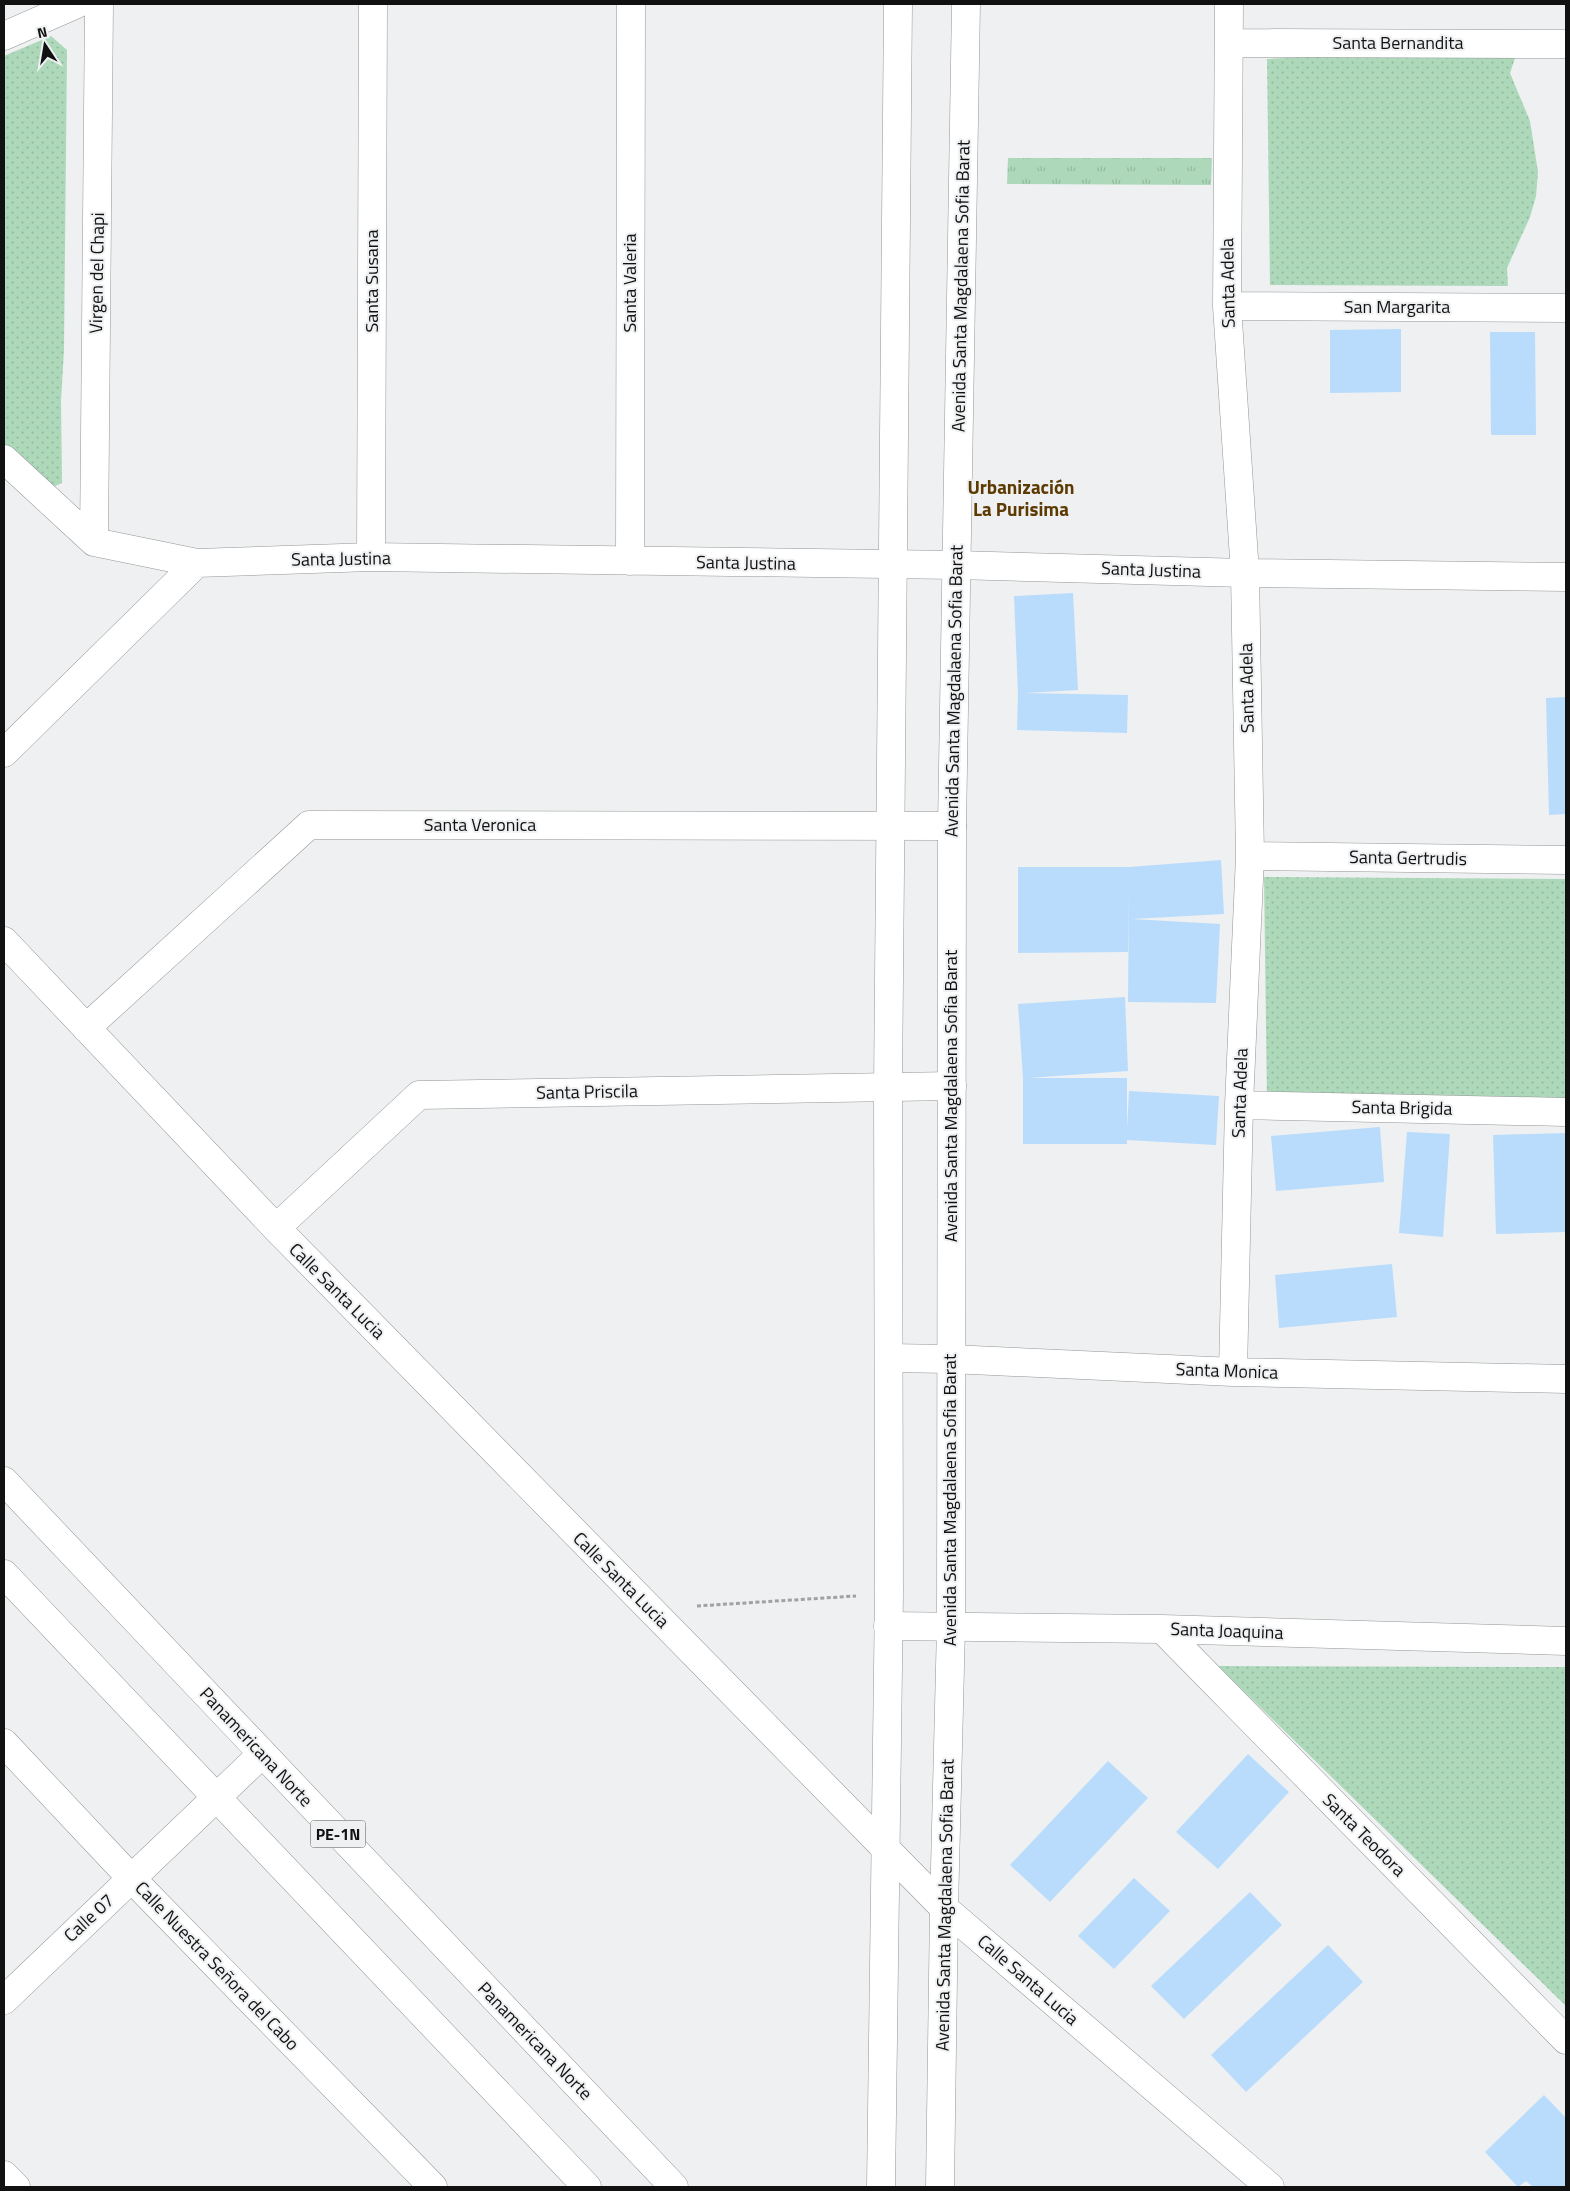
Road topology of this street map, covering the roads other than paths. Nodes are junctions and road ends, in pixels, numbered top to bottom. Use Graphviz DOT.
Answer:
graph roads {
  1 [pos="77,4"];
  2 [pos="99,4"];
  3 [pos="373,4"];
  4 [pos="630,4"];
  5 [pos="898,4"];
  6 [pos="966,4"];
  7 [pos="1229,4"];
  8 [pos="4,36"];
  9 [pos="1229,43"];
  10 [pos="1566,44"];
  11 [pos="1227,306"];
  12 [pos="1566,308"];
  13 [pos="4,459"];
  14 [pos="94,542"];
  15 [pos="371,557"];
  16 [pos="630,562"];
  17 [pos="197,563"];
  18 [pos="892,565"];
  19 [pos="956,565"];
  20 [pos="1245,573"];
  21 [pos="1566,578"];
  22 [pos="4,753"];
  23 [pos="890,825"];
  24 [pos="952,826"];
  25 [pos="1250,856"];
  26 [pos="1566,860"];
  27 [pos="4,941"];
  28 [pos="86,1028"];
  29 [pos="952,1086"];
  30 [pos="888,1087"];
  31 [pos="1238,1105"];
  32 [pos="1566,1112"];
  33 [pos="276,1228"];
  34 [pos="888,1358"];
  35 [pos="950,1359"];
  36 [pos="1233,1372"];
  37 [pos="1566,1379"];
  38 [pos="4,1481"];
  39 [pos="4,1574"];
  40 [pos="888,1626"];
  41 [pos="951,1627"];
  42 [pos="1162,1629"];
  43 [pos="1566,1641"];
  44 [pos="4,1743"];
  45 [pos="262,1754"];
  46 [pos="216,1797"];
  47 [pos="886,1849"];
  48 [pos="132,1879"];
  49 [pos="944,1908"];
  50 [pos="4,2000"];
  51 [pos="1566,2040"];
  52 [pos="4,2175"];
  53 [pos="16,2187"];
  54 [pos="433,2187"];
  55 [pos="587,2187"];
  56 [pos="674,2187"];
  57 [pos="881,2187"];
  58 [pos="940,2187"];
  59 [pos="1270,2187"];
  1 -- 8 [label="main road"];
  2 -- 14 [label="main road, Virgen del Chapi"];
  3 -- 15 [label="main road, Santa Susana"];
  4 -- 16 [label="main road, Santa Valeria"];
  5 -- 18 [label="main road"];
  6 -- 19 [label="main road, Avenida Santa Magdalaena Sofia Barat"];
  7 -- 9 [label="main road, Santa Adela"];
  9 -- 10 [label="main road, Santa Bernandita"];
  9 -- 11 [label="main road, Santa Adela"];
  11 -- 12 [label="main road, San Margarita"];
  11 -- 20 [label="main road, Santa Adela"];
  13 -- 14 [label="main road"];
  14 -- 17 [label="main road, Santa Justina"];
  15 -- 16 [label="main road, Santa Justina"];
  15 -- 17 [label="main road, Santa Justina"];
  16 -- 18 [label="main road, Santa Justina"];
  17 -- 22 [label="main road"];
  18 -- 19 [label="main road, Santa Justina"];
  18 -- 23 [label="main road"];
  19 -- 20 [label="main road, Santa Justina"];
  19 -- 24 [label="main road, Avenida Santa Magdalaena Sofia Barat"];
  20 -- 21 [label="main road, Santa Justina"];
  20 -- 25 [label="main road, Santa Adela"];
  23 -- 24 [label="main road, Santa Veronica"];
  23 -- 28 [label="main road, Santa Veronica"];
  23 -- 30 [label="main road"];
  24 -- 29 [label="main road, Avenida Santa Magdalaena Sofia Barat"];
  25 -- 26 [label="main road, Santa Gertrudis"];
  25 -- 31 [label="main road, Santa Adela"];
  27 -- 28 [label="main road, Calle Santa Lucia"];
  28 -- 33 [label="main road, Calle Santa Lucia"];
  29 -- 30 [label="main road, Santa Priscila"];
  29 -- 35 [label="main road, Avenida Santa Magdalaena Sofia Barat"];
  30 -- 33 [label="main road, Santa Priscila"];
  30 -- 34 [label="main road"];
  31 -- 32 [label="main road, Santa Brigida"];
  31 -- 36 [label="main road, Santa Adela"];
  33 -- 47 [label="main road, Calle Santa Lucia"];
  34 -- 35 [label="main road, Santa Monica"];
  34 -- 40 [label="main road"];
  35 -- 36 [label="main road, Santa Monica"];
  35 -- 41 [label="main road, Avenida Santa Magdalaena Sofia Barat"];
  36 -- 37 [label="main road, Santa Monica"];
  38 -- 45 [label="main road, Panamericana Norte / PE-1N"];
  39 -- 46 [label="main road"];
  40 -- 41 [label="main road, Santa Joaquina"];
  40 -- 47 [label="main road"];
  41 -- 42 [label="main road, Santa Joaquina"];
  41 -- 49 [label="main road, Avenida Santa Magdalaena Sofia Barat"];
  42 -- 43 [label="main road, Santa Joaquina"];
  42 -- 51 [label="main road, Santa Teodora"];
  44 -- 48 [label="main road, Calle Nuestra Señora del Cabo"];
  45 -- 46 [label="main road, Calle 07"];
  45 -- 56 [label="main road, Panamericana Norte / PE-1N"];
  46 -- 48 [label="main road, Calle 07"];
  46 -- 55 [label="main road"];
  47 -- 49 [label="main road, Calle Santa Lucia"];
  47 -- 57 [label="main road"];
  48 -- 50 [label="main road, Calle 07"];
  48 -- 54 [label="main road, Calle Nuestra Señora del Cabo"];
  49 -- 58 [label="main road, Avenida Santa Magdalaena Sofia Barat"];
  49 -- 59 [label="main road, Calle Santa Lucia"];
  52 -- 53 [label="main road"];
}
